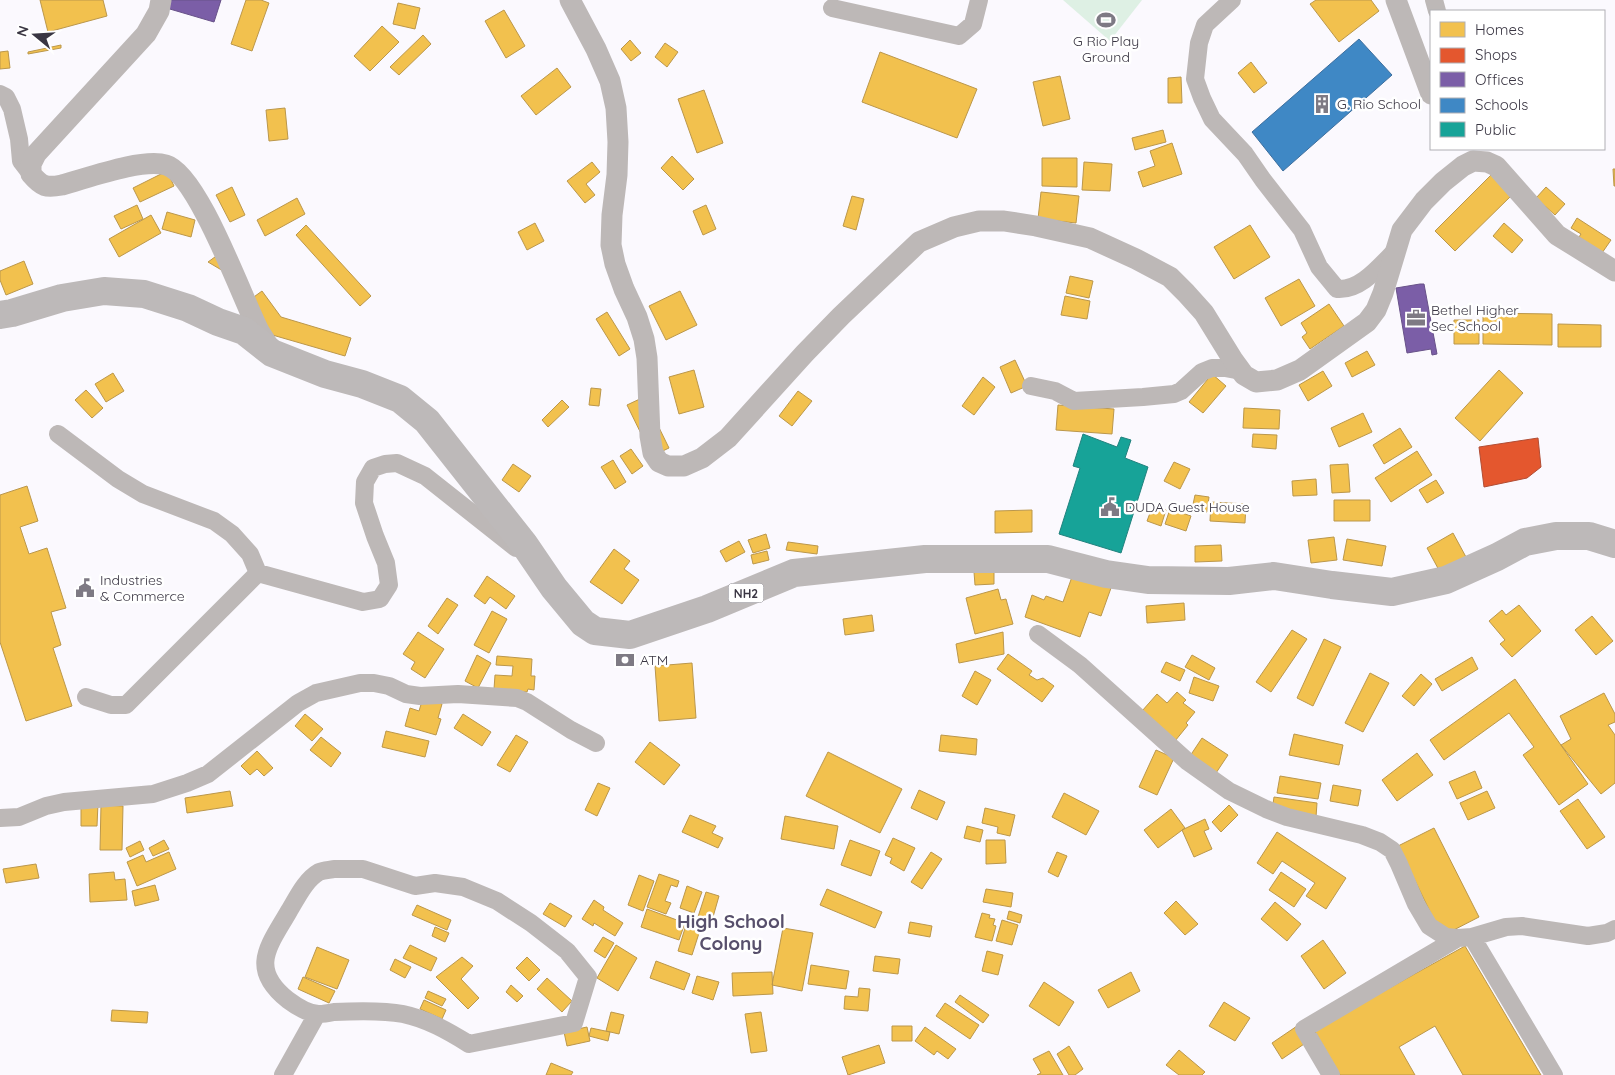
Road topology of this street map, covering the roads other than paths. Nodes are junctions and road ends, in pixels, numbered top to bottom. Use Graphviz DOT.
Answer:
graph roads {
  1 [pos="161,0"];
  2 [pos="570,0"];
  3 [pos="979,0"];
  4 [pos="1232,0"];
  5 [pos="1396,0"];
  6 [pos="832,8"];
  7 [pos="1430,91"];
  8 [pos="0,94"];
  9 [pos="1472,150"];
  10 [pos="1484,155"];
  11 [pos="31,174"];
  12 [pos="1394,252"];
  13 [pos="1615,271"];
  14 [pos="0,315"];
  15 [pos="272,353"];
  16 [pos="1241,371"];
  17 [pos="1031,386"];
  18 [pos="58,434"];
  19 [pos="1615,544"];
  20 [pos="538,565"];
  21 [pos="258,573"];
  22 [pos="1038,634"];
  23 [pos="86,697"];
  24 [pos="596,742"];
  25 [pos="0,818"];
  26 [pos="1615,929"];
  27 [pos="1465,937"];
  28 [pos="318,1014"];
  29 [pos="283,1075"];
  30 [pos="1331,1075"];
  31 [pos="1554,1075"];
  1 -- 11 [label="street"];
  2 -- 16 [label="street"];
  3 -- 6 [label="street"];
  4 -- 12 [label="street"];
  5 -- 7 [label="street"];
  8 -- 11 [label="street"];
  9 -- 10 [label="street"];
  10 -- 12 [label="street"];
  10 -- 13 [label="street"];
  11 -- 15 [label="street"];
  12 -- 16 [label="street"];
  14 -- 15 [label="highway, NH2"];
  15 -- 20 [label="highway, NH2"];
  16 -- 17 [label="street"];
  18 -- 21 [label="street"];
  19 -- 20 [label="highway, NH2"];
  20 -- 21 [label="street"];
  21 -- 23 [label="street"];
  22 -- 27 [label="street"];
  24 -- 25 [label="street"];
  26 -- 27 [label="street"];
  27 -- 30 [label="street"];
  27 -- 31 [label="street"];
  28 -- 28 [label="street"];
  28 -- 29 [label="street"];
}
